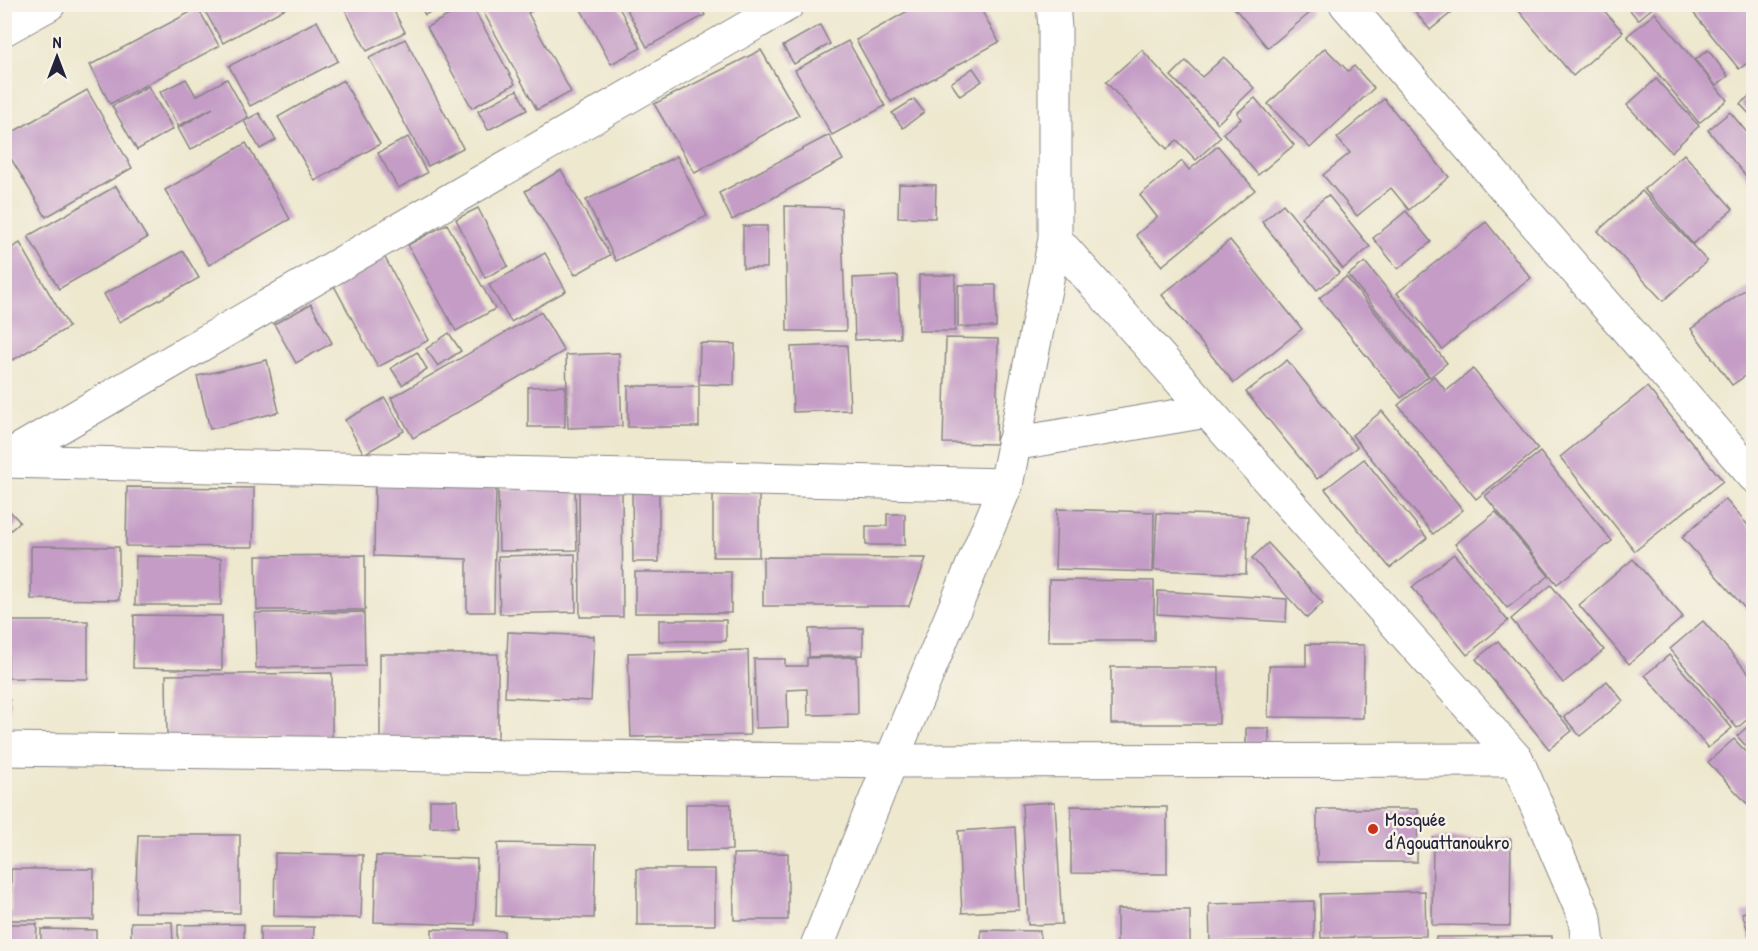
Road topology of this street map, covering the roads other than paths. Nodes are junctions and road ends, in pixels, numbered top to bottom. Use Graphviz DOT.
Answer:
graph roads {
  1 [pos="49,4"];
  2 [pos="788,4"];
  3 [pos="1053,4"];
  4 [pos="1346,4"];
  5 [pos="4,29"];
  6 [pos="1055,239"];
  7 [pos="1207,411"];
  8 [pos="1013,444"];
  9 [pos="4,460"];
  10 [pos="1754,476"];
  11 [pos="1006,485"];
  12 [pos="4,749"];
  13 [pos="1517,760"];
  14 [pos="891,761"];
  15 [pos="817,946"];
  16 [pos="1588,946"];
  1 -- 5 [label="street"];
  2 -- 9 [label="street"];
  3 -- 6 [label="street"];
  4 -- 10 [label="street"];
  6 -- 7 [label="street"];
  6 -- 8 [label="street"];
  7 -- 8 [label="street"];
  7 -- 13 [label="street"];
  8 -- 11 [label="street"];
  9 -- 11 [label="street"];
  11 -- 14 [label="street"];
  12 -- 14 [label="street"];
  13 -- 14 [label="street"];
  13 -- 16 [label="street"];
  14 -- 15 [label="street"];
}
